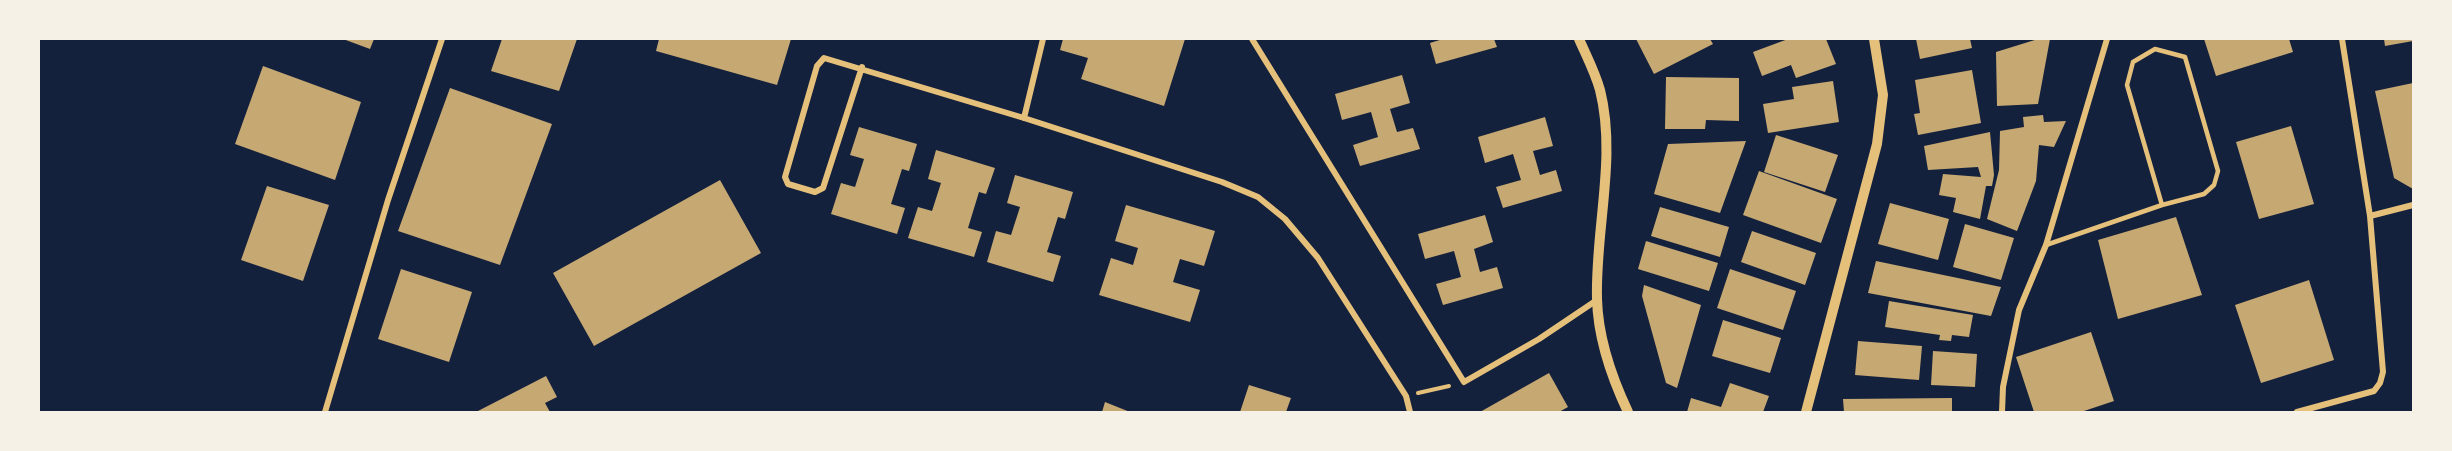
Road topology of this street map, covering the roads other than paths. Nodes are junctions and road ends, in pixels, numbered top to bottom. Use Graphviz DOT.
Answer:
graph roads {
  1 [pos="442,39"];
  2 [pos="1043,39"];
  3 [pos="1252,39"];
  4 [pos="1579,39"];
  5 [pos="1874,39"];
  6 [pos="2108,39"];
  7 [pos="2343,39"];
  8 [pos="862,67"];
  9 [pos="1024,118"];
  10 [pos="2162,204"];
  11 [pos="2413,205"];
  12 [pos="2370,216"];
  13 [pos="2046,245"];
  14 [pos="1597,300"];
  15 [pos="325,412"];
  16 [pos="1410,412"];
  17 [pos="1628,412"];
  18 [pos="1806,412"];
  19 [pos="2002,412"];
  20 [pos="2297,412"];
  1 -- 15 [label="street"];
  2 -- 9 [label="street"];
  3 -- 14 [label="street"];
  4 -- 14 [label="street"];
  5 -- 18 [label="street"];
  6 -- 13 [label="street"];
  7 -- 12 [label="street"];
  8 -- 8 [label="street"];
  8 -- 9 [label="street"];
  9 -- 16 [label="street"];
  10 -- 10 [label="lane"];
  10 -- 13 [label="lane"];
  11 -- 12 [label="street"];
  12 -- 20 [label="street"];
  13 -- 19 [label="street"];
  14 -- 17 [label="street"];
}
